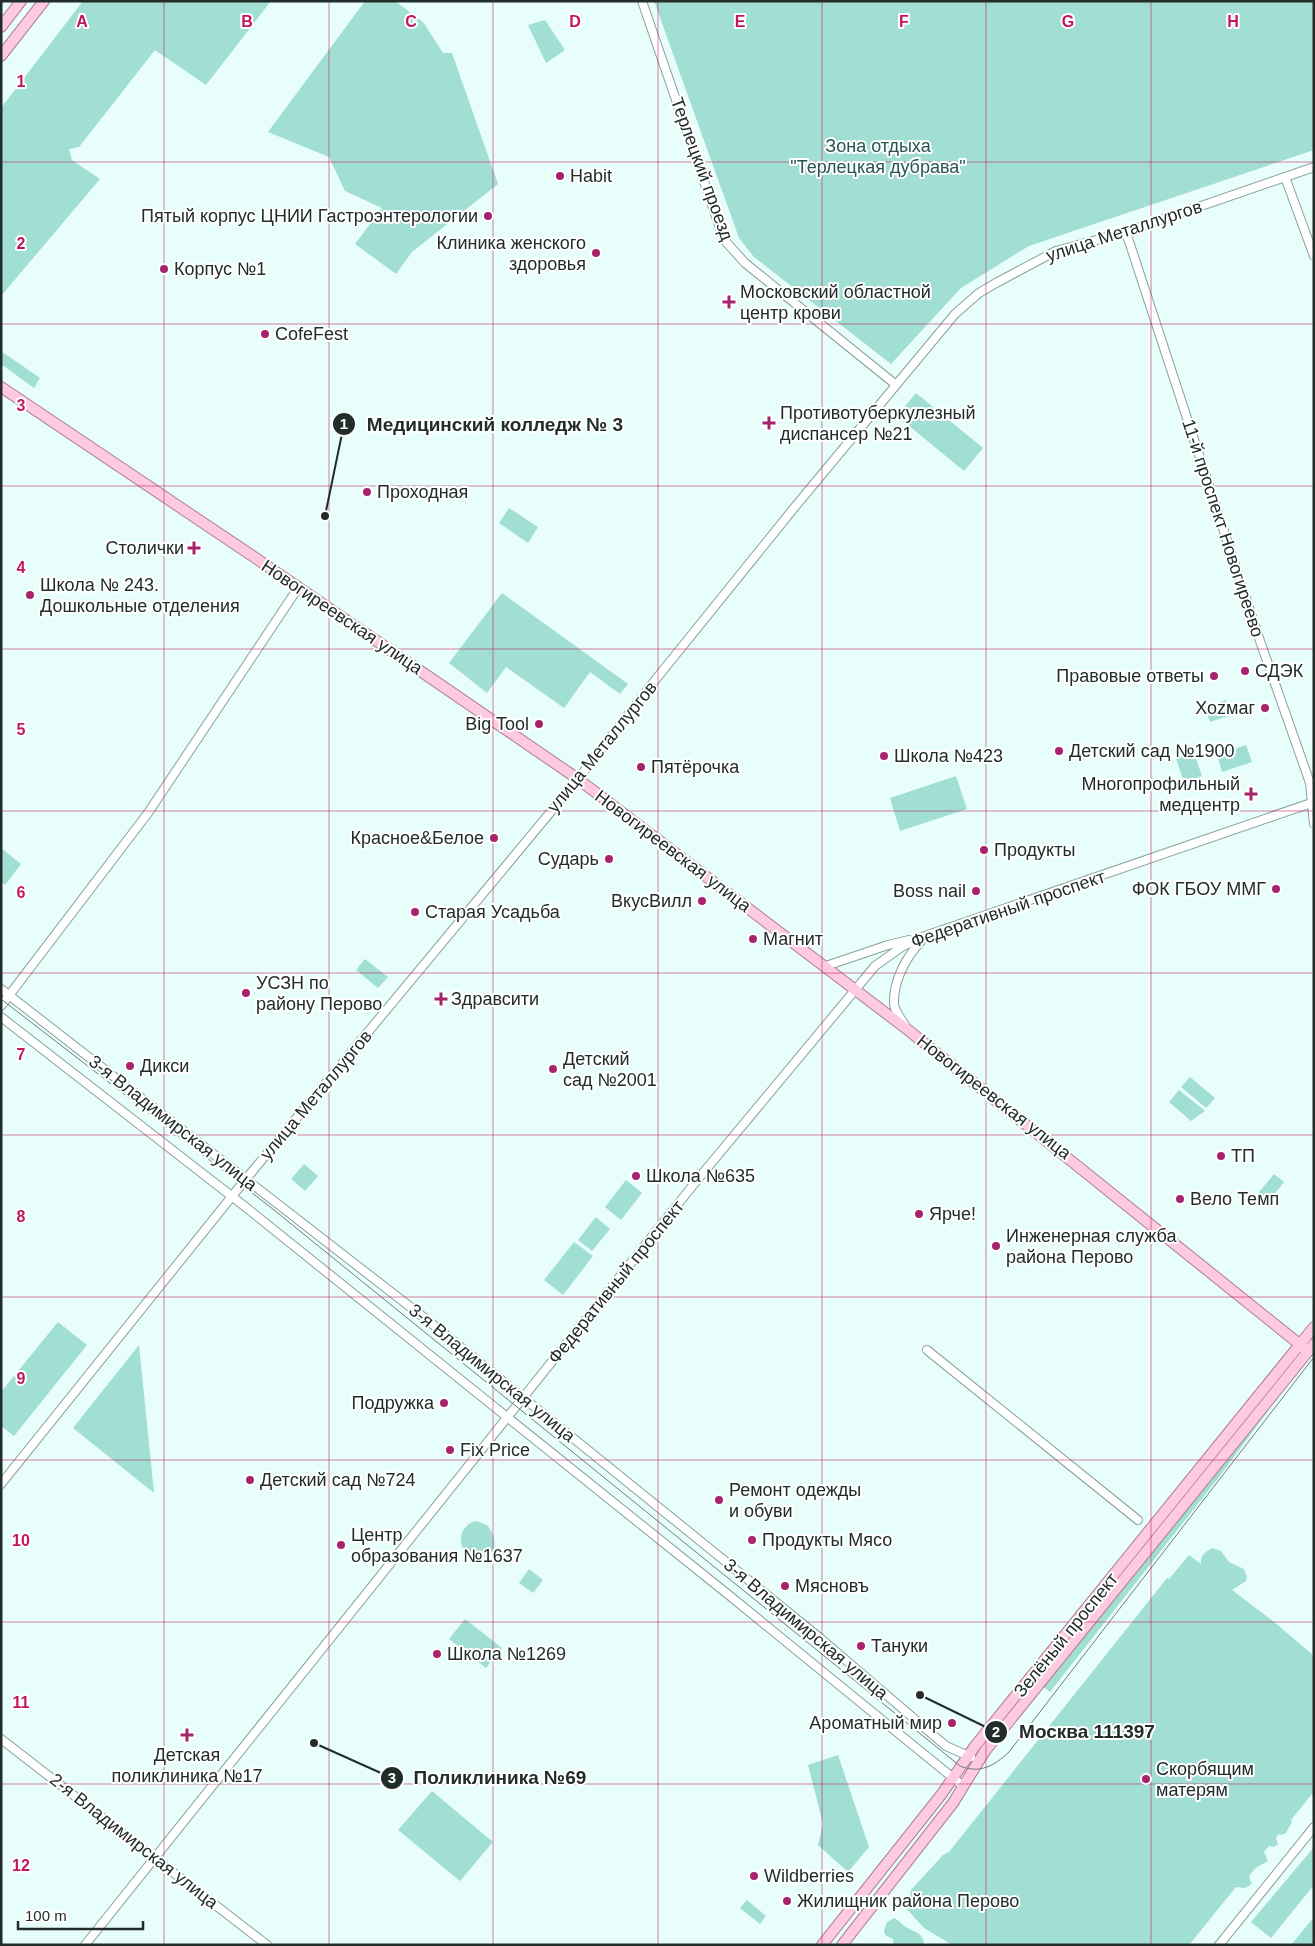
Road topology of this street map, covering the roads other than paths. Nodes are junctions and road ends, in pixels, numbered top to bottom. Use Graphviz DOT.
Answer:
graph roads {
  1 [pos="21,1"];
  2 [pos="44,1"];
  3 [pos="642,1"];
  4 [pos="1,27"];
  5 [pos="1,56"];
  6 [pos="1314,167"];
  7 [pos="1285,176"];
  8 [pos="1126,232"];
  9 [pos="1314,256"];
  10 [pos="895,384"];
  11 [pos="1,388"];
  12 [pos="298,588"];
  13 [pos="578,779"];
  14 [pos="1312,803"];
  15 [pos="1314,824"];
  16 [pos="925,936"];
  17 [pos="826,966"];
  18 [pos="855,988"];
  19 [pos="1,989"];
  20 [pos="9,995"];
  21 [pos="1,1006"];
  22 [pos="1,1017"];
  23 [pos="908,1030"];
  24 [pos="246,1180"];
  25 [pos="232,1196"];
  26 [pos="1314,1327"];
  27 [pos="1309,1349"];
  28 [pos="927,1350"];
  29 [pos="524,1398"];
  30 [pos="508,1418"];
  31 [pos="1,1484"];
  32 [pos="1138,1520"];
  33 [pos="1,1739"];
  34 [pos="967,1756"];
  35 [pos="978,1760"];
  36 [pos="952,1778"];
  37 [pos="963,1786"];
  38 [pos="1314,1827"];
  39 [pos="156,1857"];
  40 [pos="85,1945"];
  41 [pos="267,1945"];
  42 [pos="822,1945"];
  43 [pos="842,1945"];
  44 [pos="1219,1945"];
  1 -- 4 [label="main road"];
  2 -- 5 [label="main road"];
  3 -- 10 [label="street, Терлецкий проезд"];
  6 -- 7 [label="street, улица Металлургов"];
  7 -- 8 [label="street, улица Металлургов"];
  7 -- 9 [label="street"];
  8 -- 10 [label="street, улица Металлургов"];
  8 -- 14 [label="street, 11-й проспект Новогиреево"];
  10 -- 13 [label="street, улица Металлургов"];
  11 -- 12 [label="main road, Новогиреевская улица"];
  12 -- 13 [label="main road, Новогиреевская улица"];
  12 -- 20 [label="street"];
  13 -- 17 [label="main road, Новогиреевская улица"];
  13 -- 24 [label="street, улица Металлургов"];
  14 -- 15 [label="street, 11-й проспект Новогиреево"];
  14 -- 16 [label="street, Федеративный проспект"];
  16 -- 17 [label="street"];
  16 -- 18 [label="street, Федеративный проспект"];
  16 -- 23 [label="street"];
  17 -- 18 [label="main road, Новогиреевская улица"];
  18 -- 23 [label="main road, Новогиреевская улица"];
  18 -- 29 [label="street, Федеративный проспект"];
  19 -- 20 [label="street, 3-я Владимирская улица"];
  20 -- 21 [label="street"];
  20 -- 24 [label="street, 3-я Владимирская улица"];
  22 -- 25 [label="street, 3-я Владимирская улица"];
  23 -- 27 [label="main road, Новогиреевская улица"];
  24 -- 25 [label="street, улица Металлургов"];
  24 -- 29 [label="street, 3-я Владимирская улица"];
  25 -- 30 [label="street, 3-я Владимирская улица"];
  25 -- 31 [label="street, улица Металлургов"];
  26 -- 27 [label="main road, Зелёный проспект"];
  27 -- 34 [label="main road, Зелёный проспект"];
  27 -- 35 [label="main road, Зелёный проспект"];
  28 -- 32 [label="street"];
  29 -- 30 [label="street, Федеративный проспект"];
  29 -- 34 [label="street, 3-я Владимирская улица"];
  30 -- 36 [label="street, 3-я Владимирская улица"];
  30 -- 39 [label="street, Федеративный проспект"];
  33 -- 39 [label="street, 2-я Владимирская улица"];
  34 -- 35 [label="street, 3-я Владимирская улица"];
  34 -- 36 [label="main road, Зелёный проспект"];
  35 -- 37 [label="main road, Зелёный проспект"];
  36 -- 37 [label="street, 3-я Владимирская улица"];
  36 -- 42 [label="main road, Зелёный проспект"];
  37 -- 43 [label="main road, Зелёный проспект"];
  38 -- 44 [label="street"];
  39 -- 40 [label="street, Федеративный проспект"];
  39 -- 41 [label="street, 2-я Владимирская улица"];
}
